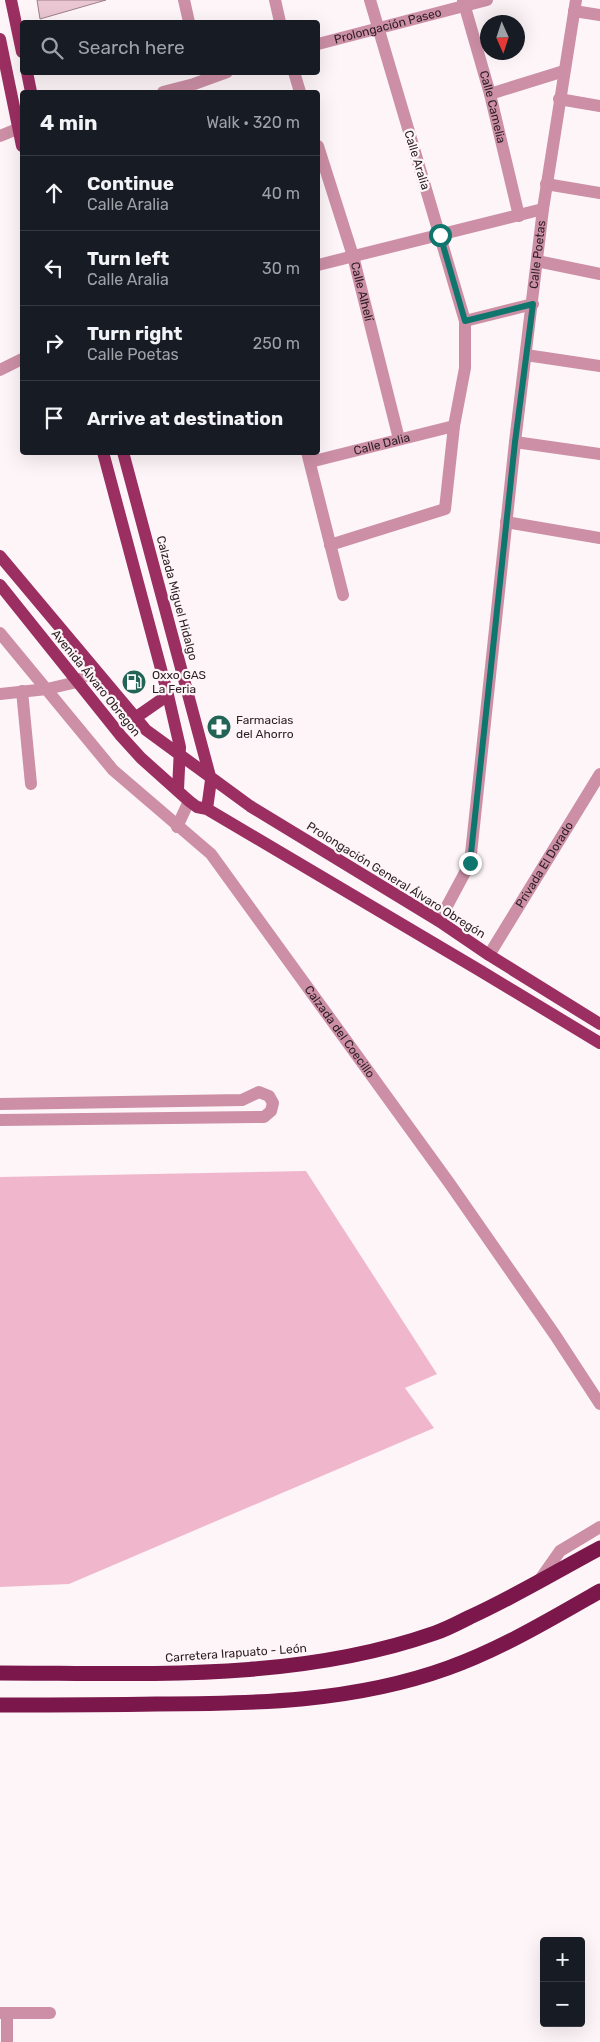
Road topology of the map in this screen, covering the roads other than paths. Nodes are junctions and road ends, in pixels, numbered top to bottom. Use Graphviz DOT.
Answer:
graph roads {
  1 [pos="12,0"];
  2 [pos="184,0"];
  3 [pos="275,0"];
  4 [pos="370,0"];
  5 [pos="487,0"];
  6 [pos="464,4"];
  7 [pos="575,6"];
  8 [pos="600,15"];
  9 [pos="189,20"];
  10 [pos="280,20"];
  11 [pos="378,29"];
  12 [pos="0,39"];
  13 [pos="20,42"];
  14 [pos="320,44"];
  15 [pos="564,71"];
  16 [pos="28,75"];
  17 [pos="220,75"];
  18 [pos="295,75"];
  19 [pos="204,82"];
  20 [pos="31,90"];
  21 [pos="171,90"];
  22 [pos="299,90"];
  23 [pos="490,94"];
  24 [pos="560,99"];
  25 [pos="600,106"];
  26 [pos="20,128"];
  27 [pos="0,136"];
  28 [pos="320,152"];
  29 [pos="546,184"];
  30 [pos="600,192"];
  31 [pos="543,209"];
  32 [pos="519,216"];
  33 [pos="440,235"];
  34 [pos="353,256"];
  35 [pos="537,261"];
  36 [pos="320,265"];
  37 [pos="600,274"];
  38 [pos="533,304"];
  39 [pos="465,321"];
  40 [pos="526,355"];
  41 [pos="20,360"];
  42 [pos="600,366"];
  43 [pos="0,370"];
  44 [pos="454,426"];
  45 [pos="399,439"];
  46 [pos="515,442"];
  47 [pos="600,454"];
  48 [pos="103,455"];
  49 [pos="124,455"];
  50 [pos="320,455"];
  51 [pos="309,457"];
  52 [pos="506,522"];
  53 [pos="600,538"];
  54 [pos="330,545"];
  55 [pos="0,556"];
  56 [pos="0,585"];
  57 [pos="343,595"];
  58 [pos="0,634"];
  59 [pos="93,670"];
  60 [pos="76,682"];
  61 [pos="47,689"];
  62 [pos="22,691"];
  63 [pos="0,694"];
  64 [pos="168,695"];
  65 [pos="135,718"];
  66 [pos="180,756"];
  67 [pos="600,774"];
  68 [pos="211,780"];
  69 [pos="31,784"];
  70 [pos="178,790"];
  71 [pos="189,801"];
  72 [pos="207,809"];
  73 [pos="177,827"];
  74 [pos="439,921"];
  75 [pos="489,955"];
  76 [pos="600,1024"];
  77 [pos="600,1043"];
  78 [pos="69,1103"];
  79 [pos="0,1104"];
  80 [pos="70,1119"];
  81 [pos="0,1120"];
  82 [pos="600,1404"];
  83 [pos="600,1527"];
  84 [pos="600,1548"];
  85 [pos="539,1581"];
  86 [pos="600,1591"];
  87 [pos="0,1672"];
  88 [pos="0,1705"];
  89 [pos="3,2013"];
  90 [pos="50,2013"];
  91 [pos="7,2042"];
  1 -- 13 [label="main road"];
  2 -- 9 [label="street"];
  3 -- 10 [label="street"];
  4 -- 11 [label="street, Calle Aralia"];
  5 -- 6 [label="street, Prolongación Paseo"];
  6 -- 11 [label="street, Prolongación Paseo"];
  6 -- 23 [label="street, Calle Camelia"];
  7 -- 8 [label="street"];
  7 -- 15 [label="street, Calle Poetas"];
  11 -- 14 [label="street, Prolongación Paseo"];
  11 -- 33 [label="street, Calle Aralia"];
  12 -- 26 [label="main road"];
  15 -- 23 [label="street"];
  15 -- 24 [label="street, Calle Poetas"];
  16 -- 20 [label="main road"];
  17 -- 19 [label="street"];
  18 -- 22 [label="street"];
  19 -- 21 [label="street"];
  23 -- 32 [label="street, Calle Camelia"];
  24 -- 25 [label="street"];
  24 -- 29 [label="street, Calle Poetas"];
  26 -- 27 [label="street"];
  28 -- 34 [label="street, Calle Alhelí"];
  29 -- 30 [label="street"];
  29 -- 31 [label="street, Calle Poetas"];
  31 -- 32 [label="street"];
  31 -- 35 [label="street, Calle Poetas"];
  32 -- 33 [label="street"];
  33 -- 34 [label="street"];
  33 -- 39 [label="street, Calle Aralia"];
  34 -- 36 [label="street"];
  34 -- 45 [label="street, Calle Alhelí"];
  35 -- 37 [label="street"];
  35 -- 38 [label="street, Calle Poetas"];
  38 -- 39 [label="street"];
  38 -- 40 [label="street, Calle Poetas"];
  39 -- 44 [label="street, Calle Aralia"];
  40 -- 42 [label="street"];
  40 -- 46 [label="street, Calle Poetas"];
  41 -- 43 [label="street"];
  44 -- 45 [label="street, Calle Dalia"];
  44 -- 54 [label="street, Calle Aralia"];
  45 -- 50 [label="street, Calle Dalia"];
  46 -- 47 [label="street"];
  46 -- 52 [label="street, Calle Poetas"];
  48 -- 64 [label="main road"];
  49 -- 68 [label="main road, Calzada Miguel Hidalgo"];
  51 -- 54 [label="street"];
  52 -- 53 [label="street"];
  52 -- 74 [label="street, Calle Poetas"];
  54 -- 57 [label="street"];
  55 -- 59 [label="main road, Avenida Álvaro Obregon"];
  56 -- 60 [label="main road, Avenida Álvaro Obregon"];
  58 -- 61 [label="street, Calzada del Coecillo"];
  59 -- 60 [label="street"];
  59 -- 65 [label="main road, Avenida Álvaro Obregon"];
  60 -- 61 [label="street"];
  60 -- 70 [label="main road, Avenida Álvaro Obregon"];
  61 -- 62 [label="street"];
  61 -- 73 [label="street, Calzada del Coecillo"];
  62 -- 63 [label="street"];
  62 -- 69 [label="street"];
  64 -- 65 [label="main road"];
  64 -- 66 [label="main road"];
  65 -- 66 [label="main road, Avenida Álvaro Obregon"];
  66 -- 68 [label="main road, Prolongación General Álvaro Obregón"];
  66 -- 70 [label="main road"];
  67 -- 75 [label="street, Privada El Dorado"];
  68 -- 72 [label="main road, Calzada Miguel Hidalgo"];
  68 -- 74 [label="main road, Prolongación General Álvaro Obregón"];
  70 -- 71 [label="main road"];
  71 -- 72 [label="main road"];
  71 -- 73 [label="street"];
  72 -- 77 [label="main road"];
  73 -- 82 [label="street, Calzada del Coecillo"];
  74 -- 75 [label="main road, Prolongación General Álvaro Obregón"];
  75 -- 76 [label="main road, Prolongación General Álvaro Obregón"];
  78 -- 79 [label="street"];
  78 -- 80 [label="street"];
  78 -- 80 [label="street"];
  80 -- 81 [label="street"];
  83 -- 85 [label="street"];
  84 -- 85 [label="highway, Carretera Irapuato - León"];
  85 -- 87 [label="highway, Carretera Irapuato - León"];
  86 -- 88 [label="highway"];
  89 -- 90 [label="street"];
  89 -- 91 [label="street"];
}
